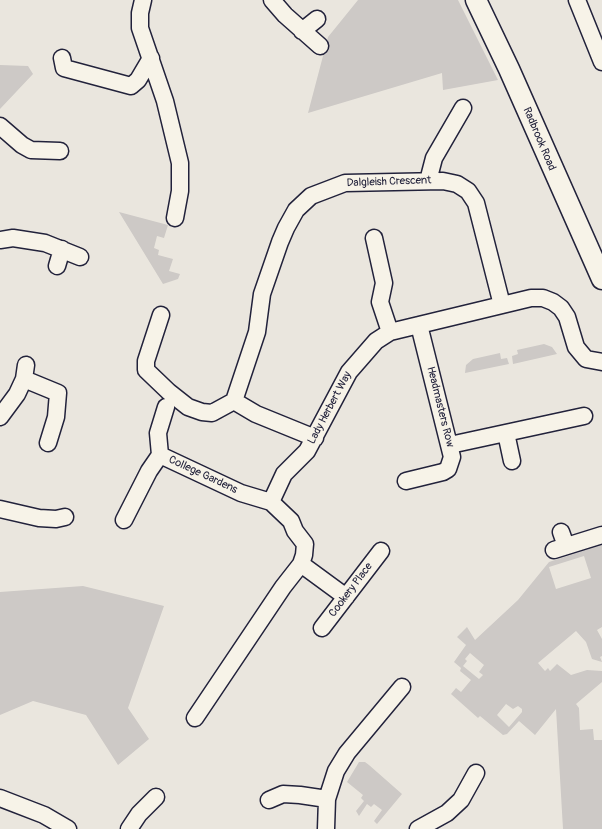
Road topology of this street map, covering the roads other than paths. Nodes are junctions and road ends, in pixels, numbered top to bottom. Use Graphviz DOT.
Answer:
graph roads {
  1 [pos="143,0"];
  2 [pos="272,0"];
  3 [pos="476,0"];
  4 [pos="577,0"];
  5 [pos="317,19"];
  6 [pos="302,32"];
  7 [pos="320,46"];
  8 [pos="62,58"];
  9 [pos="151,58"];
  10 [pos="602,62"];
  11 [pos="463,108"];
  12 [pos="1,119"];
  13 [pos="60,151"];
  14 [pos="428,181"];
  15 [pos="175,218"];
  16 [pos="374,238"];
  17 [pos="0,240"];
  18 [pos="62,249"];
  19 [pos="80,257"];
  20 [pos="57,266"];
  21 [pos="602,279"];
  22 [pos="502,304"];
  23 [pos="161,315"];
  24 [pos="420,325"];
  25 [pos="390,332"];
  26 [pos="602,362"];
  27 [pos="234,401"];
  28 [pos="166,407"];
  29 [pos="584,416"];
  30 [pos="0,417"];
  31 [pos="506,433"];
  32 [pos="315,438"];
  33 [pos="48,443"];
  34 [pos="450,445"];
  35 [pos="160,455"];
  36 [pos="512,460"];
  37 [pos="406,481"];
  38 [pos="272,502"];
  39 [pos="0,509"];
  40 [pos="65,517"];
  41 [pos="124,520"];
  42 [pos="602,535"];
  43 [pos="561,543"];
  44 [pos="381,551"];
  45 [pos="301,564"];
  46 [pos="346,597"];
  47 [pos="322,628"];
  48 [pos="402,687"];
  49 [pos="195,718"];
  50 [pos="476,772"];
  51 [pos="278,792"];
  52 [pos="156,797"];
  53 [pos="0,798"];
  54 [pos="327,799"];
  55 [pos="68,829"];
  56 [pos="128,829"];
  57 [pos="326,829"];
  58 [pos="418,829"];
  1 -- 9 [label="street"];
  2 -- 6 [label="street"];
  3 -- 21 [label="main road, Radbrook Road"];
  4 -- 10 [label="street"];
  5 -- 6 [label="street"];
  6 -- 7 [label="street"];
  8 -- 9 [label="street"];
  9 -- 15 [label="street"];
  11 -- 14 [label="street"];
  12 -- 13 [label="street"];
  14 -- 22 [label="street, Dalgleish Crescent"];
  14 -- 27 [label="street, Dalgleish Crescent"];
  16 -- 25 [label="street"];
  17 -- 18 [label="street"];
  18 -- 19 [label="street"];
  18 -- 20 [label="street"];
  22 -- 24 [label="street, Lady Herbert Way"];
  22 -- 26 [label="street, Lady Herbert Way"];
  23 -- 27 [label="street"];
  24 -- 25 [label="street, Lady Herbert Way"];
  24 -- 34 [label="street, Headmasters Row"];
  25 -- 32 [label="street, Lady Herbert Way"];
  27 -- 32 [label="street"];
  28 -- 35 [label="street"];
  29 -- 31 [label="street"];
  30 -- 33 [label="street"];
  31 -- 34 [label="street"];
  31 -- 36 [label="street"];
  32 -- 38 [label="street, Lady Herbert Way"];
  34 -- 37 [label="street, Headmasters Row"];
  35 -- 38 [label="street, College Gardens"];
  35 -- 41 [label="street, College Gardens"];
  38 -- 45 [label="street"];
  39 -- 40 [label="street"];
  42 -- 43 [label="street"];
  44 -- 46 [label="street, Cookery Place"];
  45 -- 46 [label="street"];
  45 -- 49 [label="street"];
  46 -- 47 [label="street, Cookery Place"];
  48 -- 54 [label="street"];
  50 -- 58 [label="street"];
  51 -- 54 [label="street"];
  52 -- 56 [label="street"];
  53 -- 55 [label="street"];
  54 -- 57 [label="street"];
}
